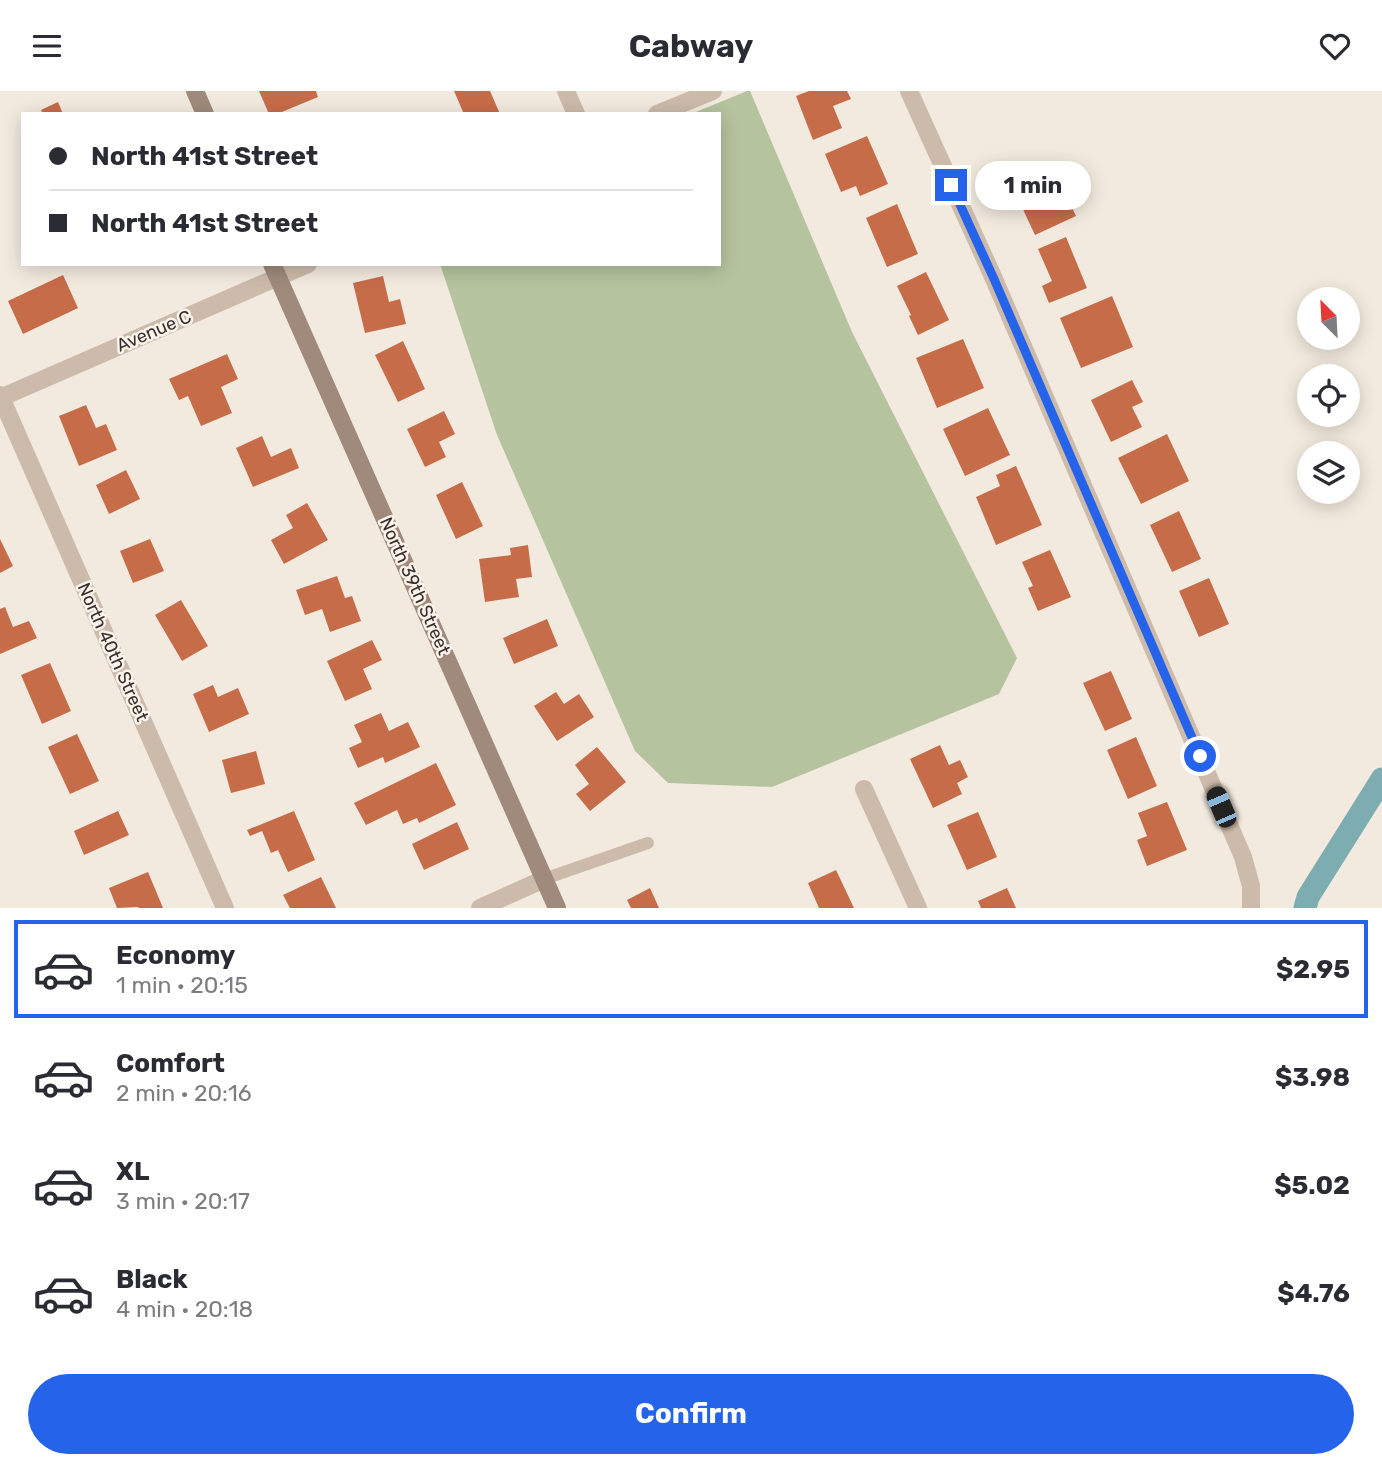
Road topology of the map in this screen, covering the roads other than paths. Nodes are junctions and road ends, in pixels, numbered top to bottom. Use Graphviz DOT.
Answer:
graph roads {
  1 [pos="195,91"];
  2 [pos="566,91"];
  3 [pos="713,91"];
  4 [pos="909,91"];
  5 [pos="204,112"];
  6 [pos="575,112"];
  7 [pos="662,112"];
  8 [pos="299,266"];
  9 [pos="275,271"];
  10 [pos="0,397"];
  11 [pos="864,789"];
  12 [pos="648,843"];
  13 [pos="544,879"];
  14 [pos="225,908"];
  15 [pos="480,908"];
  16 [pos="557,908"];
  17 [pos="918,908"];
  18 [pos="1251,908"];
  1 -- 5 [label="street"];
  2 -- 6 [label="street"];
  3 -- 7 [label="street"];
  4 -- 18 [label="street"];
  8 -- 9 [label="street, Avenue C"];
  9 -- 10 [label="street, Avenue C"];
  9 -- 13 [label="street, North 39th Street"];
  10 -- 14 [label="street, North 40th Street"];
  11 -- 17 [label="street"];
  12 -- 13 [label="lane"];
  13 -- 15 [label="street"];
  13 -- 16 [label="street, North 39th Street"];
}
